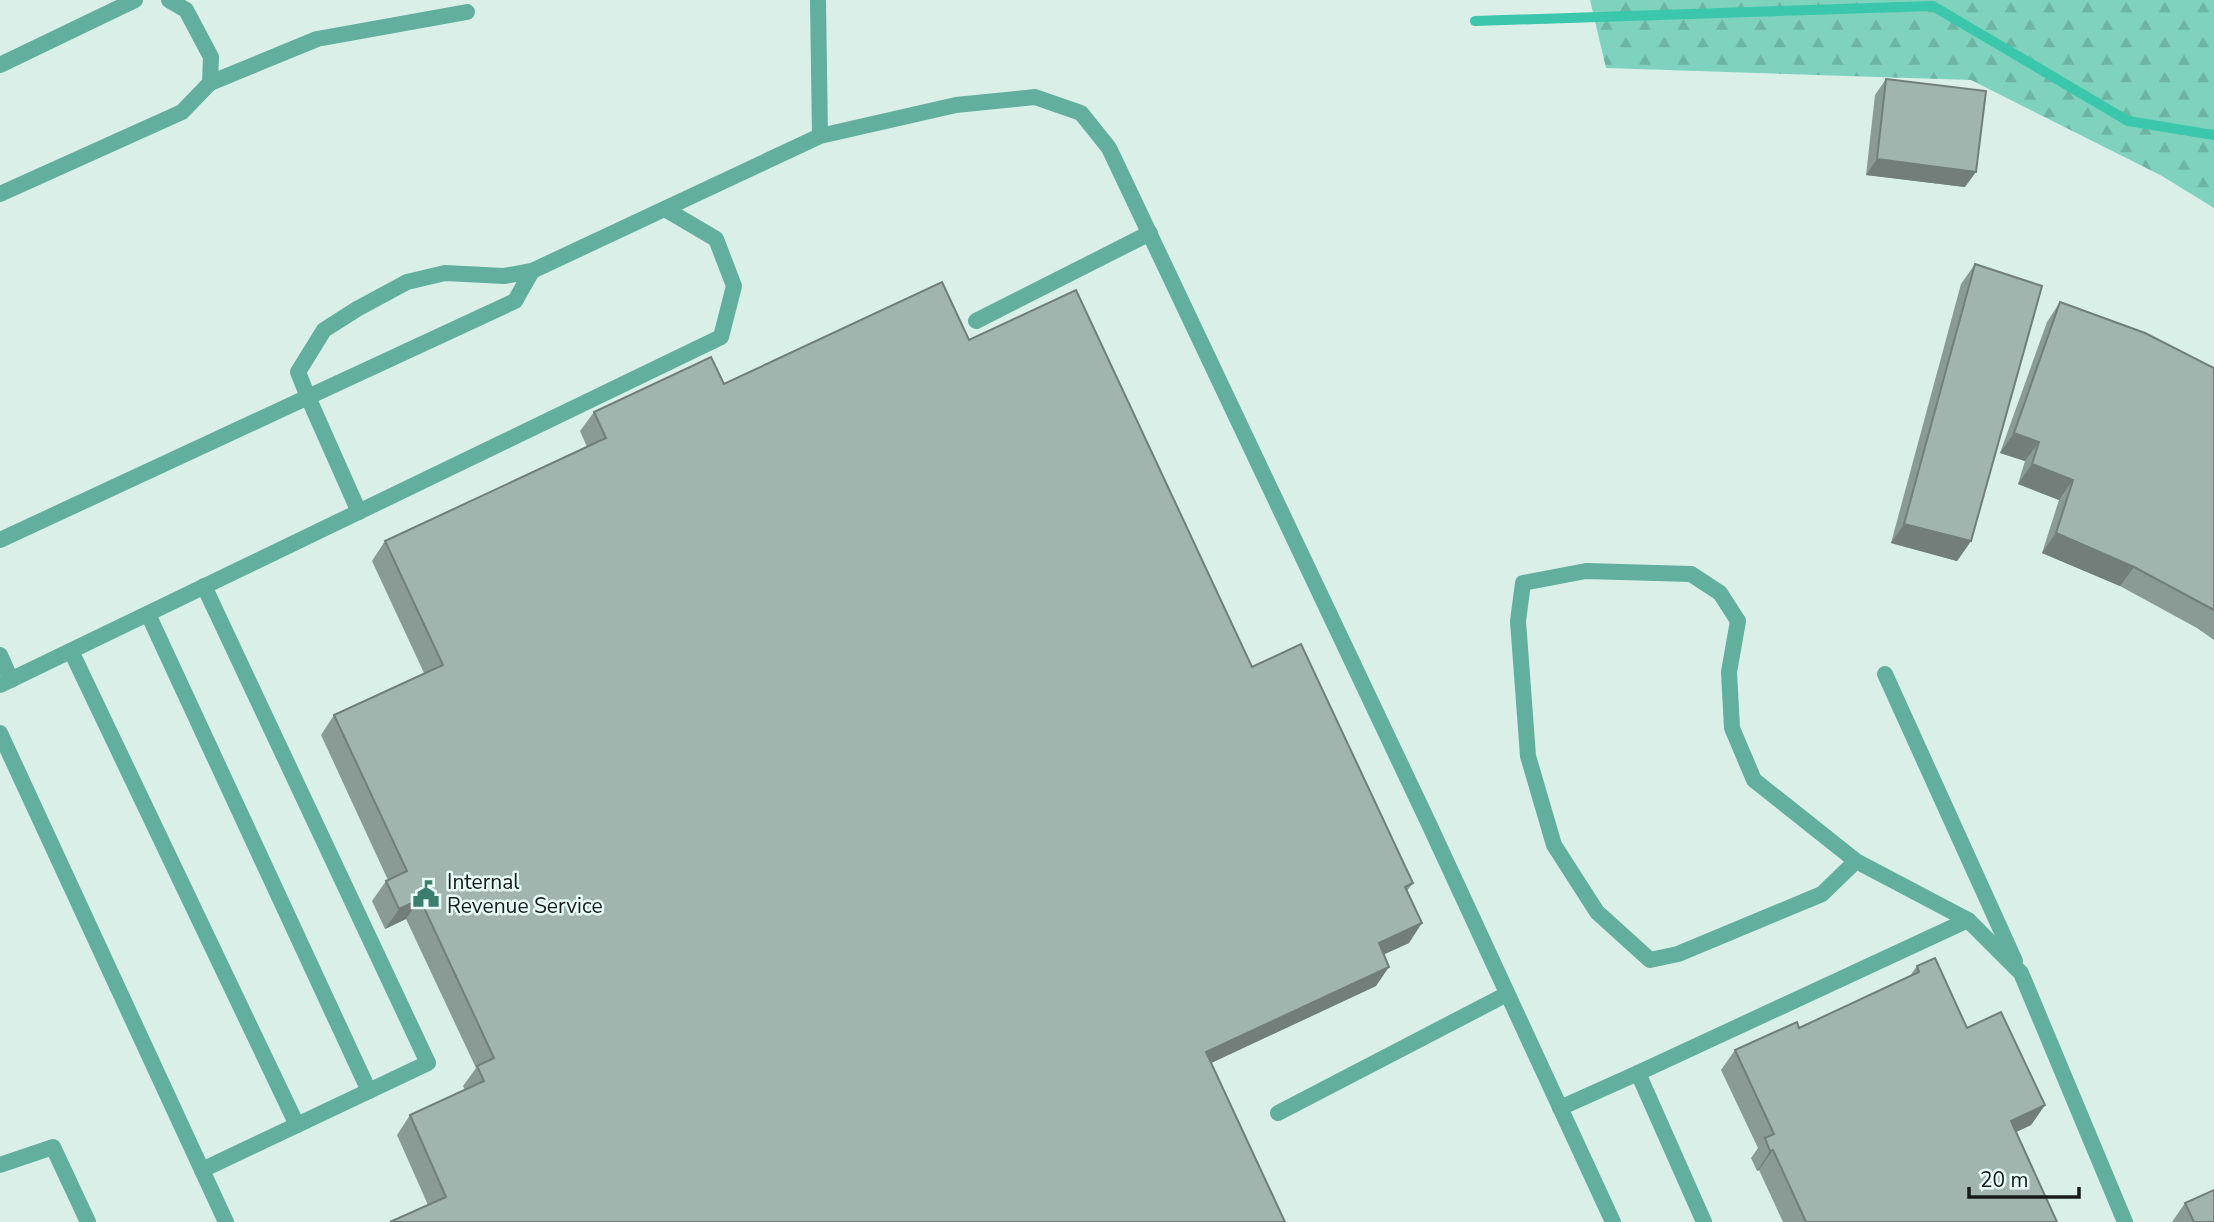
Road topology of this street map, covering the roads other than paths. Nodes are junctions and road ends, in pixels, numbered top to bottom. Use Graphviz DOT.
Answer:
graph roads {
  1 [pos="135,0"];
  2 [pos="169,0"];
  3 [pos="818,0"];
  4 [pos="467,12"];
  5 [pos="0,65"];
  6 [pos="211,83"];
  7 [pos="820,136"];
  8 [pos="0,194"];
  9 [pos="665,209"];
  10 [pos="1150,233"];
  11 [pos="532,271"];
  12 [pos="976,321"];
  13 [pos="308,397"];
  14 [pos="359,512"];
  15 [pos="0,540"];
  16 [pos="204,586"];
  17 [pos="148,614"];
  18 [pos="71,651"];
  19 [pos="0,655"];
  20 [pos="1885,674"];
  21 [pos="5,683"];
  22 [pos="0,733"];
  23 [pos="1856,861"];
  24 [pos="1968,920"];
  25 [pos="2021,973"];
  26 [pos="1507,994"];
  27 [pos="1638,1073"];
  28 [pos="369,1091"];
  29 [pos="1560,1108"];
  30 [pos="1278,1113"];
  31 [pos="296,1125"];
  32 [pos="0,1165"];
  33 [pos="202,1170"];
  34 [pos="88,1222"];
  35 [pos="226,1222"];
  36 [pos="1613,1222"];
  37 [pos="1704,1222"];
  38 [pos="2125,1222"];
  1 -- 5 [label="lane"];
  2 -- 6 [label="lane"];
  3 -- 7 [label="lane"];
  4 -- 6 [label="lane"];
  6 -- 8 [label="lane"];
  7 -- 9 [label="lane"];
  7 -- 10 [label="lane"];
  9 -- 11 [label="lane"];
  9 -- 14 [label="lane"];
  10 -- 12 [label="lane"];
  10 -- 26 [label="lane"];
  11 -- 13 [label="lane"];
  11 -- 13 [label="lane"];
  13 -- 14 [label="lane"];
  13 -- 15 [label="lane"];
  14 -- 16 [label="lane"];
  16 -- 17 [label="lane"];
  16 -- 28 [label="lane"];
  17 -- 18 [label="lane"];
  17 -- 28 [label="lane"];
  18 -- 21 [label="lane"];
  18 -- 31 [label="lane"];
  19 -- 21 [label="lane"];
  20 -- 25 [label="lane"];
  22 -- 33 [label="lane"];
  23 -- 23 [label="lane"];
  23 -- 24 [label="lane"];
  24 -- 25 [label="lane"];
  24 -- 27 [label="lane"];
  25 -- 38 [label="lane"];
  26 -- 29 [label="lane"];
  26 -- 30 [label="lane"];
  27 -- 29 [label="lane"];
  27 -- 37 [label="lane"];
  28 -- 31 [label="lane"];
  29 -- 36 [label="lane"];
  31 -- 33 [label="lane"];
  32 -- 34 [label="lane"];
  33 -- 35 [label="lane"];
}
